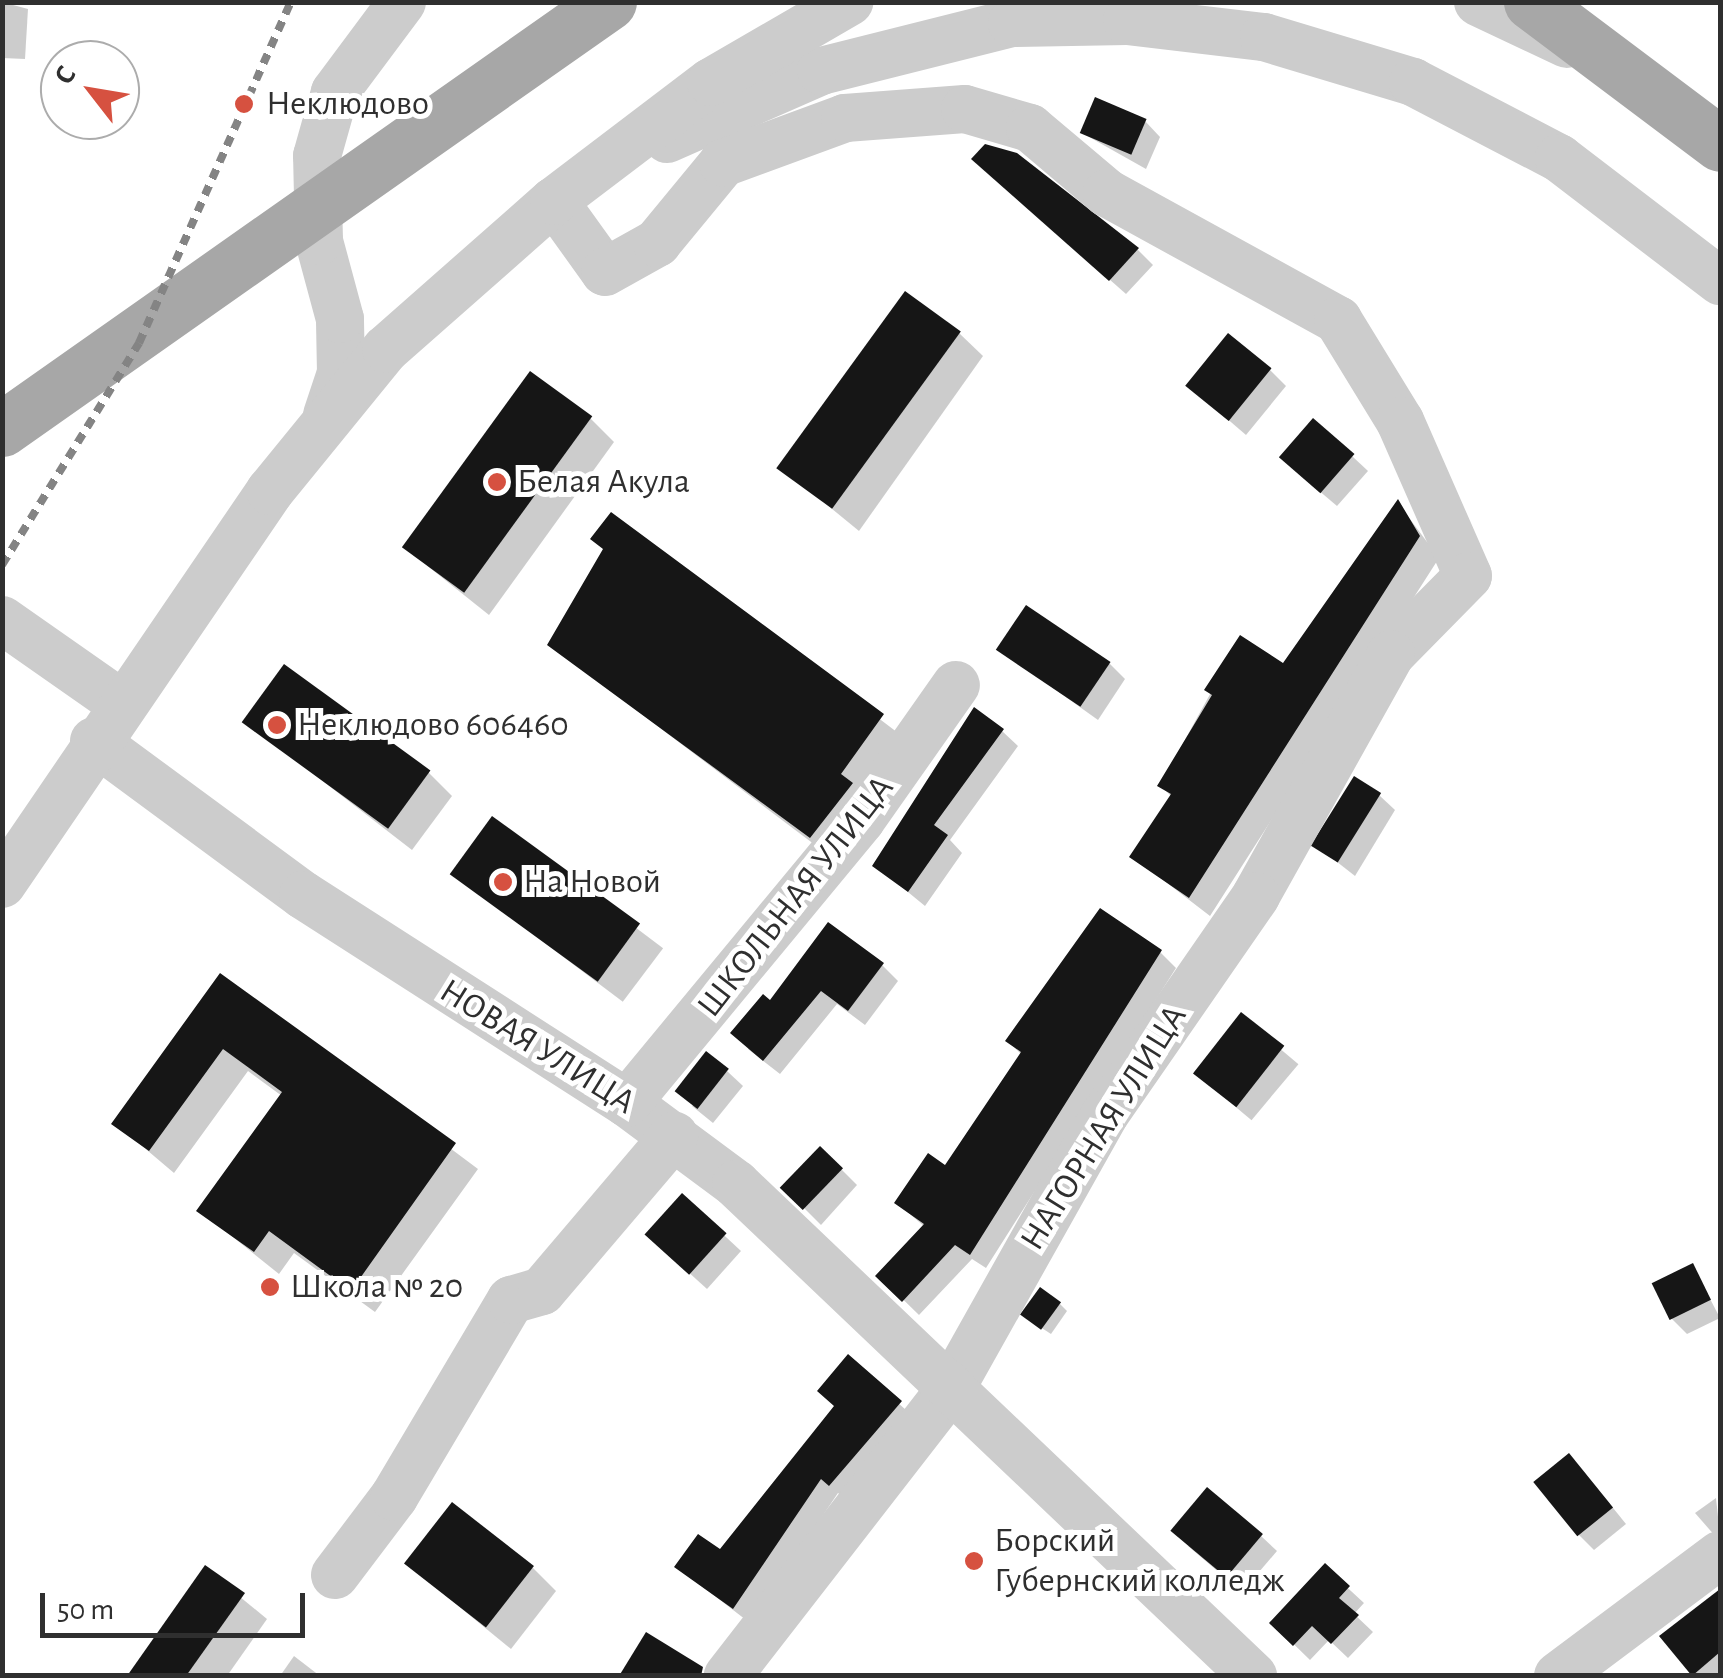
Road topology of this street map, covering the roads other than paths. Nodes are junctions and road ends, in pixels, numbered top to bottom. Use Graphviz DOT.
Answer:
graph roads {
  1 [pos="402,2"];
  2 [pos="609,2"];
  3 [pos="849,2"];
  4 [pos="1478,2"];
  5 [pos="1530,2"];
  6 [pos="1626,77"];
  7 [pos="1720,144"];
  8 [pos="592,173"];
  9 [pos="554,201"];
  10 [pos="1720,281"];
  11 [pos="325,424"];
  12 [pos="2,429"];
  13 [pos="2,620"];
  14 [pos="956,684"];
  15 [pos="120,702"];
  16 [pos="94,742"];
  17 [pos="2,884"];
  18 [pos="628,1102"];
  19 [pos="674,1136"];
  20 [pos="952,1386"];
  21 [pos="1720,1556"];
  22 [pos="334,1575"];
  23 [pos="728,1676"];
  24 [pos="1253,1676"];
  25 [pos="1558,1676"];
  1 -- 11 [label="street"];
  2 -- 12 [label="main road"];
  3 -- 8 [label="street"];
  4 -- 6 [label="street"];
  5 -- 6 [label="main road"];
  6 -- 7 [label="main road"];
  8 -- 9 [label="street"];
  8 -- 10 [label="street"];
  9 -- 11 [label="street"];
  9 -- 20 [label="street, НАГОРНАЯ УЛИЦА"];
  11 -- 15 [label="street"];
  13 -- 15 [label="street"];
  14 -- 18 [label="street, ШКОЛЬНАЯ УЛИЦА"];
  15 -- 16 [label="street"];
  16 -- 17 [label="street"];
  16 -- 18 [label="street, НОВАЯ УЛИЦА"];
  18 -- 19 [label="street, НОВАЯ УЛИЦА"];
  19 -- 20 [label="street, НОВАЯ УЛИЦА"];
  19 -- 22 [label="street"];
  20 -- 23 [label="street, НАГОРНАЯ УЛИЦА"];
  20 -- 24 [label="street, НОВАЯ УЛИЦА"];
  21 -- 25 [label="street"];
}
